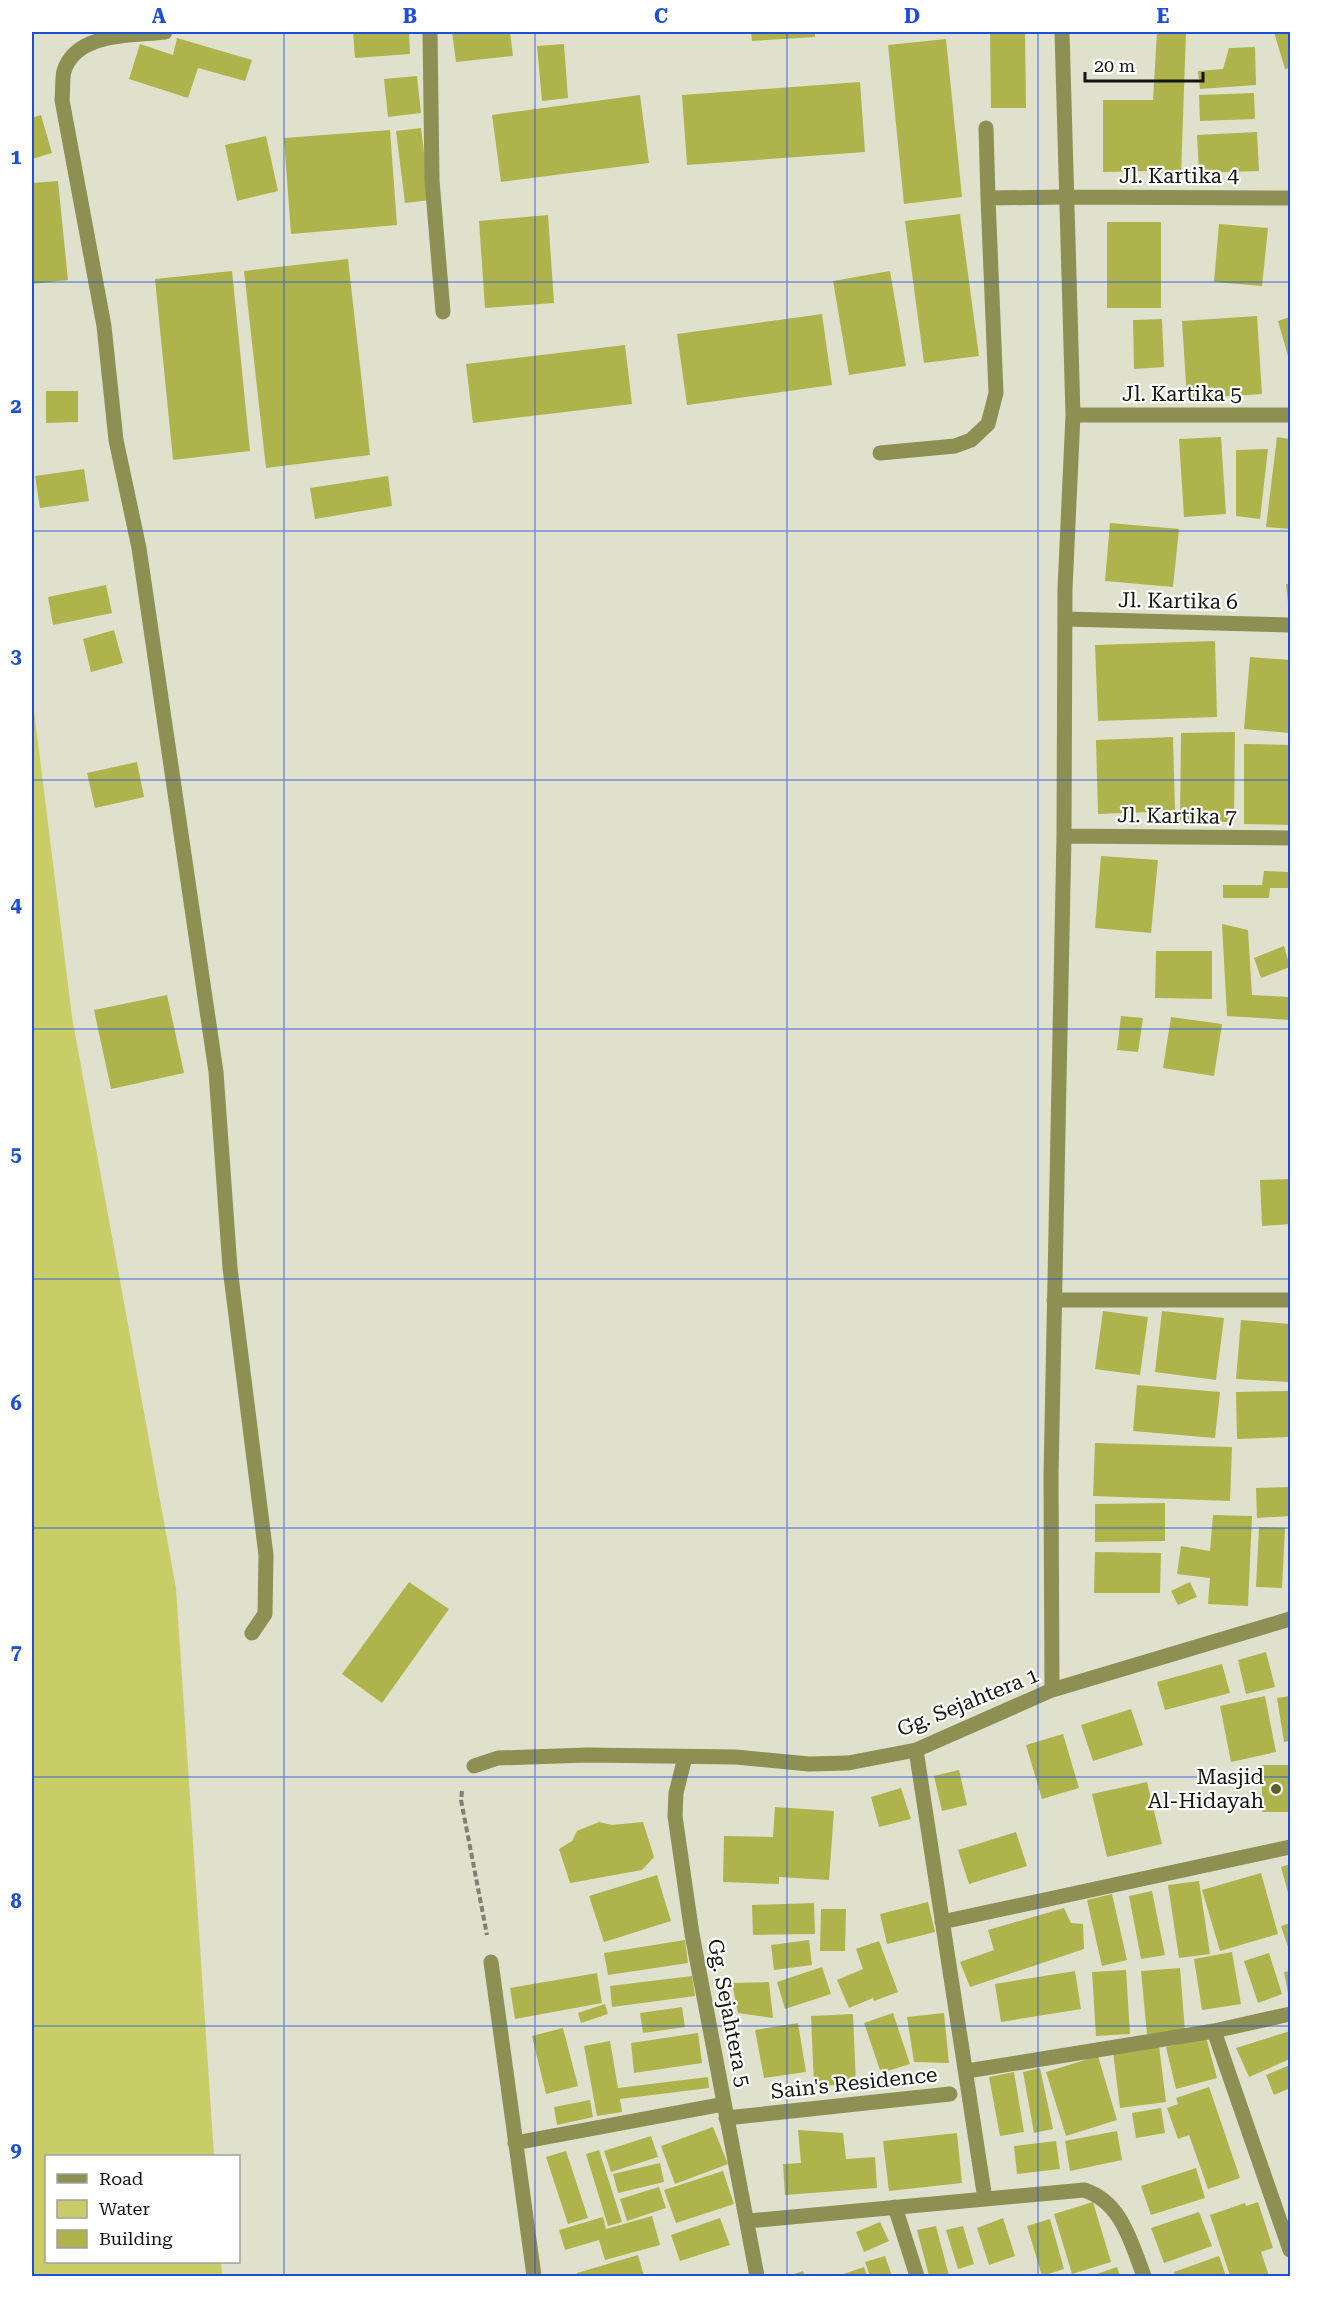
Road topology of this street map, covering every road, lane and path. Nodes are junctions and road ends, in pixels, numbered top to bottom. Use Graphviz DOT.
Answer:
graph roads {
  1 [pos="165,32"];
  2 [pos="430,32"];
  3 [pos="1062,32"];
  4 [pos="986,128"];
  5 [pos="1066,197"];
  6 [pos="988,198"];
  7 [pos="1290,198"];
  8 [pos="443,312"];
  9 [pos="1073,415"];
  10 [pos="1290,415"];
  11 [pos="880,453"];
  12 [pos="1065,619"];
  13 [pos="1290,625"];
  14 [pos="1064,836"];
  15 [pos="1290,838"];
  16 [pos="1054,1300"];
  17 [pos="1290,1300"];
  18 [pos="1290,1618"];
  19 [pos="252,1634"];
  20 [pos="1052,1690"];
  21 [pos="916,1750"];
  22 [pos="685,1758"];
  23 [pos="474,1766"];
  24 [pos="1290,1847"];
  25 [pos="942,1922"];
  26 [pos="490,1962"];
  27 [pos="1290,2014"];
  28 [pos="1214,2031"];
  29 [pos="967,2071"];
  30 [pos="951,2094"];
  31 [pos="725,2111"];
  32 [pos="515,2143"];
  33 [pos="984,2199"];
  34 [pos="895,2207"];
  35 [pos="748,2221"];
  36 [pos="1290,2250"];
  37 [pos="534,2277"];
  38 [pos="757,2277"];
  39 [pos="917,2277"];
  40 [pos="1144,2277"];
  1 -- 19 [label="street"];
  2 -- 8 [label="street"];
  3 -- 5 [label="street"];
  4 -- 6 [label="street"];
  5 -- 6 [label="street, Jl. Kartika 4"];
  5 -- 7 [label="street, Jl. Kartika 4"];
  5 -- 9 [label="street"];
  6 -- 11 [label="street"];
  9 -- 10 [label="street, Jl. Kartika 5"];
  9 -- 12 [label="street"];
  12 -- 13 [label="street, Jl. Kartika 6"];
  12 -- 14 [label="street"];
  14 -- 15 [label="street, Jl. Kartika 7"];
  14 -- 16 [label="street"];
  16 -- 17 [label="street"];
  16 -- 20 [label="street"];
  18 -- 20 [label="street, Gg. Sejahtera 1"];
  20 -- 21 [label="street, Gg. Sejahtera 1"];
  21 -- 22 [label="street, Gg. Sejahtera 1"];
  21 -- 25 [label="street"];
  22 -- 23 [label="street, Gg. Sejahtera 1"];
  22 -- 31 [label="street, Gg. Sejahtera 5"];
  23 -- 26 [label="path"];
  24 -- 25 [label="street"];
  25 -- 29 [label="street"];
  26 -- 32 [label="street"];
  27 -- 28 [label="street"];
  28 -- 29 [label="street"];
  28 -- 36 [label="street"];
  29 -- 33 [label="street"];
  30 -- 31 [label="street, Sain's Residence"];
  31 -- 32 [label="street, Sain's Residence"];
  31 -- 35 [label="street, Gg. Sejahtera 5"];
  32 -- 37 [label="street"];
  33 -- 34 [label="street"];
  33 -- 40 [label="street"];
  34 -- 35 [label="street"];
  34 -- 39 [label="street"];
  35 -- 38 [label="street, Gg. Sejahtera 5"];
}
